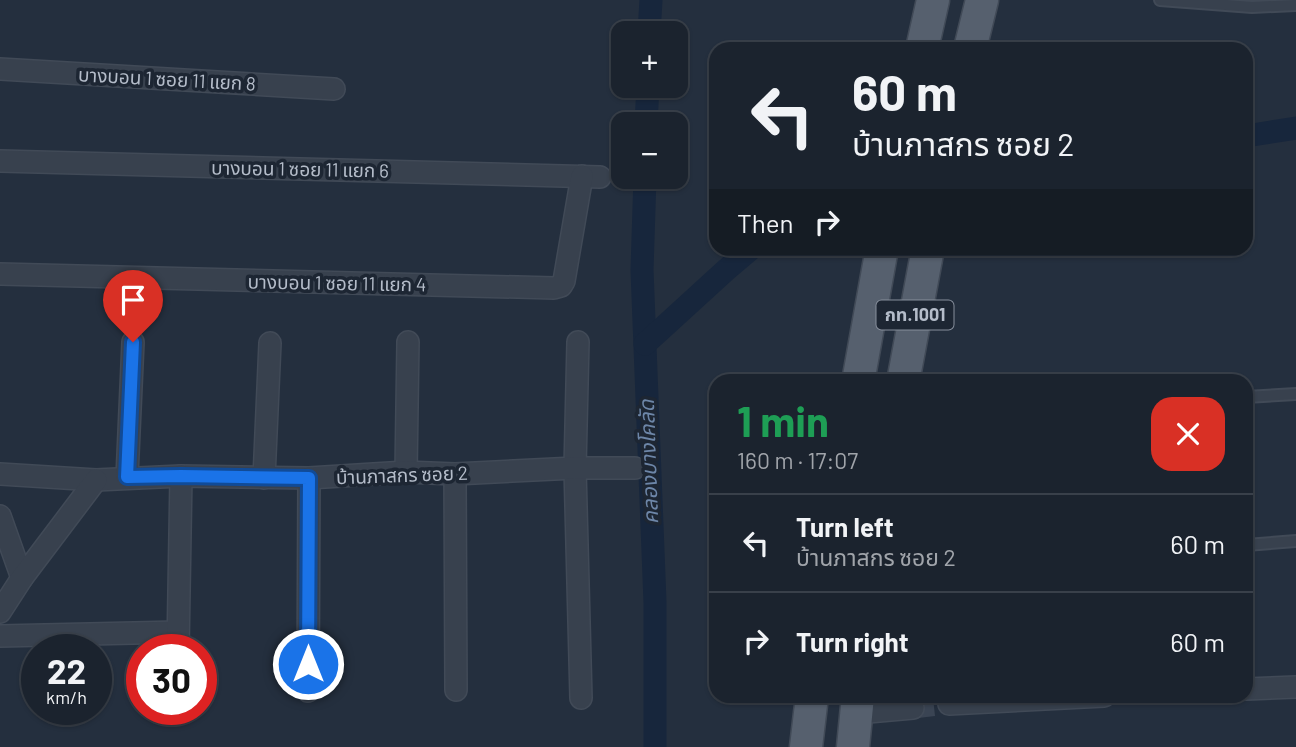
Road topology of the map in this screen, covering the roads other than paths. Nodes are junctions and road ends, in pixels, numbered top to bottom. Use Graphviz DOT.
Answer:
graph roads {
  1 [pos="933,0"];
  2 [pos="982,0"];
  3 [pos="1160,0"];
  4 [pos="1296,5"];
  5 [pos="924,42"];
  6 [pos="972,42"];
  7 [pos="0,69"];
  8 [pos="334,89"];
  9 [pos="0,162"];
  10 [pos="591,177"];
  11 [pos="881,256"];
  12 [pos="927,256"];
  13 [pos="0,274"];
  14 [pos="133,342"];
  15 [pos="408,342"];
  16 [pos="578,342"];
  17 [pos="270,343"];
  18 [pos="859,374"];
  19 [pos="904,374"];
  20 [pos="1296,394"];
  21 [pos="1253,397"];
  22 [pos="575,468"];
  23 [pos="635,468"];
  24 [pos="406,472"];
  25 [pos="0,474"];
  26 [pos="455,474"];
  27 [pos="181,476"];
  28 [pos="127,477"];
  29 [pos="264,478"];
  30 [pos="309,478"];
  31 [pos="96,480"];
  32 [pos="0,516"];
  33 [pos="1296,541"];
  34 [pos="1253,544"];
  35 [pos="22,578"];
  36 [pos="0,612"];
  37 [pos="178,634"];
  38 [pos="0,636"];
  39 [pos="126,640"];
  40 [pos="1296,687"];
  41 [pos="1253,689"];
  42 [pos="456,690"];
  43 [pos="308,691"];
  44 [pos="582,698"];
  45 [pos="811,703"];
  46 [pos="968,703"];
  47 [pos="949,704"];
  48 [pos="858,705"];
  49 [pos="913,708"];
  50 [pos="806,747"];
  51 [pos="853,747"];
  1 -- 5 [label="main road"];
  2 -- 6 [label="main road"];
  3 -- 4 [label="lane"];
  7 -- 8 [label="street, บางบอน 1 ซอย 11 แยก 8"];
  9 -- 10 [label="street, บางบอน 1 ซอย 11 แยก 6"];
  10 -- 13 [label="street, บางบอน 1 ซอย 11 แยก 4"];
  11 -- 18 [label="main road, กท.1001"];
  12 -- 19 [label="main road, กท.1001"];
  14 -- 28 [label="street"];
  15 -- 24 [label="street"];
  16 -- 22 [label="street"];
  17 -- 29 [label="street"];
  20 -- 21 [label="lane"];
  22 -- 23 [label="street, บ้านภาสกร ซอย 2"];
  22 -- 26 [label="street, บ้านภาสกร ซอย 2"];
  22 -- 44 [label="street"];
  24 -- 26 [label="street, บ้านภาสกร ซอย 2"];
  24 -- 30 [label="street, บ้านภาสกร ซอย 2"];
  25 -- 31 [label="street, บ้านภาสกร ซอย 2"];
  26 -- 42 [label="street"];
  27 -- 28 [label="street, บ้านภาสกร ซอย 2"];
  27 -- 29 [label="street, บ้านภาสกร ซอย 2"];
  27 -- 37 [label="street"];
  28 -- 31 [label="street, บ้านภาสกร ซอย 2"];
  29 -- 30 [label="street, บ้านภาสกร ซอย 2"];
  30 -- 43 [label="street"];
  31 -- 35 [label="street"];
  32 -- 35 [label="street"];
  33 -- 34 [label="lane"];
  35 -- 36 [label="street"];
  38 -- 39 [label="street"];
  40 -- 41 [label="street"];
  45 -- 50 [label="main road"];
  46 -- 47 [label="street"];
  48 -- 49 [label="street"];
  48 -- 51 [label="main road"];
}
